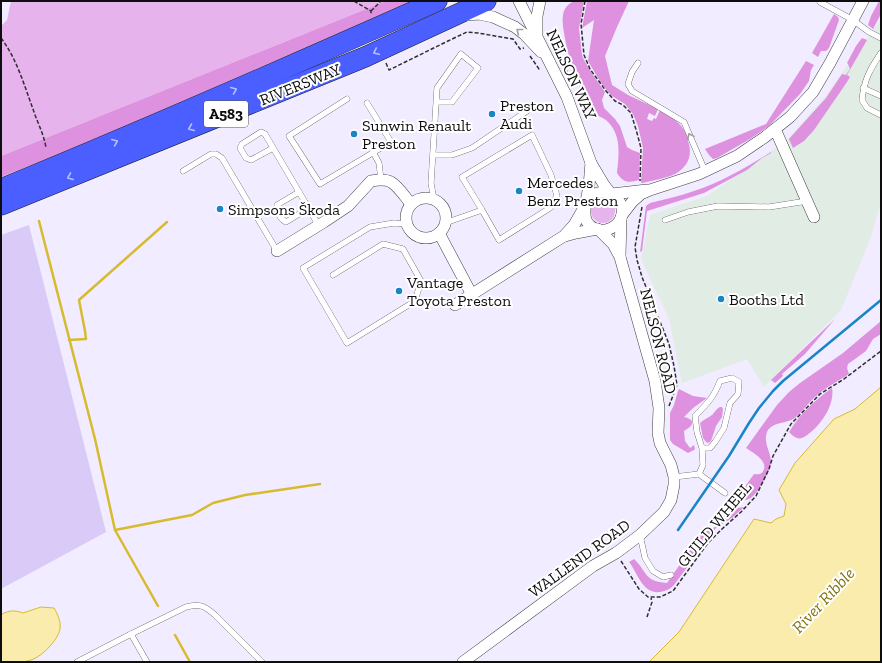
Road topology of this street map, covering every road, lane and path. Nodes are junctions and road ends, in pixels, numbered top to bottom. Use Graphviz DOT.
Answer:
graph roads {
  1 [pos="354,1"];
  2 [pos="381,1"];
  3 [pos="438,1"];
  4 [pos="460,1"];
  5 [pos="486,1"];
  6 [pos="519,1"];
  7 [pos="540,1"];
  8 [pos="585,1"];
  9 [pos="863,1"];
  10 [pos="820,2"];
  11 [pos="371,11"];
  12 [pos="372,16"];
  13 [pos="449,18"];
  14 [pos="853,20"];
  15 [pos="537,36"];
  16 [pos="1,38"];
  17 [pos="881,38"];
  18 [pos="352,40"];
  19 [pos="522,43"];
  20 [pos="528,53"];
  21 [pos="881,53"];
  22 [pos="385,59"];
  23 [pos="549,61"];
  24 [pos="638,63"];
  25 [pos="572,84"];
  26 [pos="863,88"];
  27 [pos="881,96"];
  28 [pos="347,99"];
  29 [pos="436,102"];
  30 [pos="367,103"];
  31 [pos="527,110"];
  32 [pos="881,115"];
  33 [pos="775,130"];
  34 [pos="46,148"];
  35 [pos="273,148"];
  36 [pos="373,152"];
  37 [pos="433,155"];
  38 [pos="591,163"];
  39 [pos="182,171"];
  40 [pos="705,171"];
  41 [pos="381,180"];
  42 [pos="645,188"];
  43 [pos="1,189"];
  44 [pos="299,192"];
  45 [pos="611,194"];
  46 [pos="434,200"];
  47 [pos="807,201"];
  48 [pos="411,204"];
  49 [pos="1,205"];
  50 [pos="585,205"];
  51 [pos="309,208"];
  52 [pos="482,210"];
  53 [pos="621,217"];
  54 [pos="814,217"];
  55 [pos="665,220"];
  56 [pos="445,223"];
  57 [pos="406,224"];
  58 [pos="319,226"];
  59 [pos="597,229"];
  60 [pos="439,233"];
  61 [pos="564,236"];
  62 [pos="278,251"];
  63 [pos="620,257"];
  64 [pos="333,275"];
  65 [pos="472,295"];
  66 [pos="455,306"];
  67 [pos="881,351"];
  68 [pos="702,448"];
  69 [pos="666,456"];
  70 [pos="699,474"];
  71 [pos="674,477"];
  72 [pos="725,493"];
  73 [pos="640,534"];
  74 [pos="621,562"];
  75 [pos="671,575"];
  76 [pos="651,597"];
  77 [pos="647,617"];
  78 [pos="131,634"];
  79 [pos="77,662"];
  80 [pos="147,662"];
  81 [pos="262,662"];
  82 [pos="463,662"];
  1 -- 11 [label="path"];
  2 -- 11 [label="path"];
  3 -- 18 [label="highway, RIVERSWAY / A583"];
  4 -- 18 [label="highway, A583"];
  5 -- 13 [label="highway, RIVERSWAY / A583"];
  6 -- 15 [label="street, NELSON WAY"];
  7 -- 15 [label="street"];
  8 -- 42 [label="path"];
  9 -- 14 [label="street"];
  10 -- 14 [label="lane"];
  11 -- 12 [label="path"];
  23 -- 13 [label="street, one-way"];
  13 -- 49 [label="highway, RIVERSWAY / A583, one-way"];
  14 -- 17 [label="lane"];
  14 -- 33 [label="street"];
  15 -- 23 [label="street, NELSON WAY"];
  16 -- 34 [label="path"];
  43 -- 18 [label="highway, RIVERSWAY / A583, one-way"];
  19 -- 22 [label="path"];
  20 -- 23 [label="path"];
  21 -- 26 [label="lane"];
  23 -- 25 [label="path"];
  23 -- 38 [label="street, NELSON WAY"];
  40 -- 24 [label="lane, one-way"];
  26 -- 27 [label="lane"];
  26 -- 32 [label="lane"];
  28 -- 36 [label="lane"];
  29 -- 29 [label="lane"];
  29 -- 37 [label="lane"];
  30 -- 36 [label="lane"];
  31 -- 37 [label="lane"];
  33 -- 40 [label="street"];
  33 -- 47 [label="street"];
  35 -- 35 [label="lane"];
  35 -- 44 [label="lane"];
  36 -- 41 [label="lane"];
  37 -- 46 [label="lane"];
  38 -- 45 [label="street, NELSON WAY"];
  38 -- 50 [label="street, NELSON WAY"];
  39 -- 62 [label="lane"];
  40 -- 42 [label="street"];
  41 -- 48 [label="street"];
  41 -- 58 [label="street"];
  42 -- 45 [label="street"];
  42 -- 53 [label="street"];
  44 -- 51 [label="lane"];
  44 -- 51 [label="lane"];
  45 -- 50 [label="street"];
  45 -- 53 [label="street"];
  46 -- 48 [label="street"];
  46 -- 56 [label="street"];
  47 -- 54 [label="street"];
  47 -- 55 [label="lane"];
  48 -- 57 [label="street"];
  50 -- 59 [label="street"];
  50 -- 61 [label="street"];
  51 -- 58 [label="lane"];
  52 -- 52 [label="lane"];
  52 -- 56 [label="lane"];
  53 -- 59 [label="street"];
  53 -- 63 [label="street, NELSON ROAD"];
  56 -- 60 [label="street"];
  57 -- 60 [label="street"];
  57 -- 64 [label="lane"];
  58 -- 62 [label="street"];
  59 -- 61 [label="street"];
  59 -- 63 [label="street, NELSON ROAD"];
  60 -- 65 [label="street"];
  61 -- 65 [label="street"];
  63 -- 69 [label="street, NELSON ROAD"];
  65 -- 66 [label="street"];
  67 -- 76 [label="path, GUILD WHEEL"];
  68 -- 68 [label="lane"];
  68 -- 70 [label="lane"];
  69 -- 71 [label="street, WALLEND ROAD"];
  70 -- 71 [label="lane"];
  70 -- 72 [label="lane"];
  71 -- 73 [label="street, WALLEND ROAD"];
  73 -- 75 [label="lane"];
  73 -- 82 [label="street, WALLEND ROAD"];
  74 -- 76 [label="path"];
  76 -- 77 [label="path"];
  78 -- 79 [label="lane"];
  78 -- 80 [label="lane"];
  78 -- 81 [label="lane"];
}
